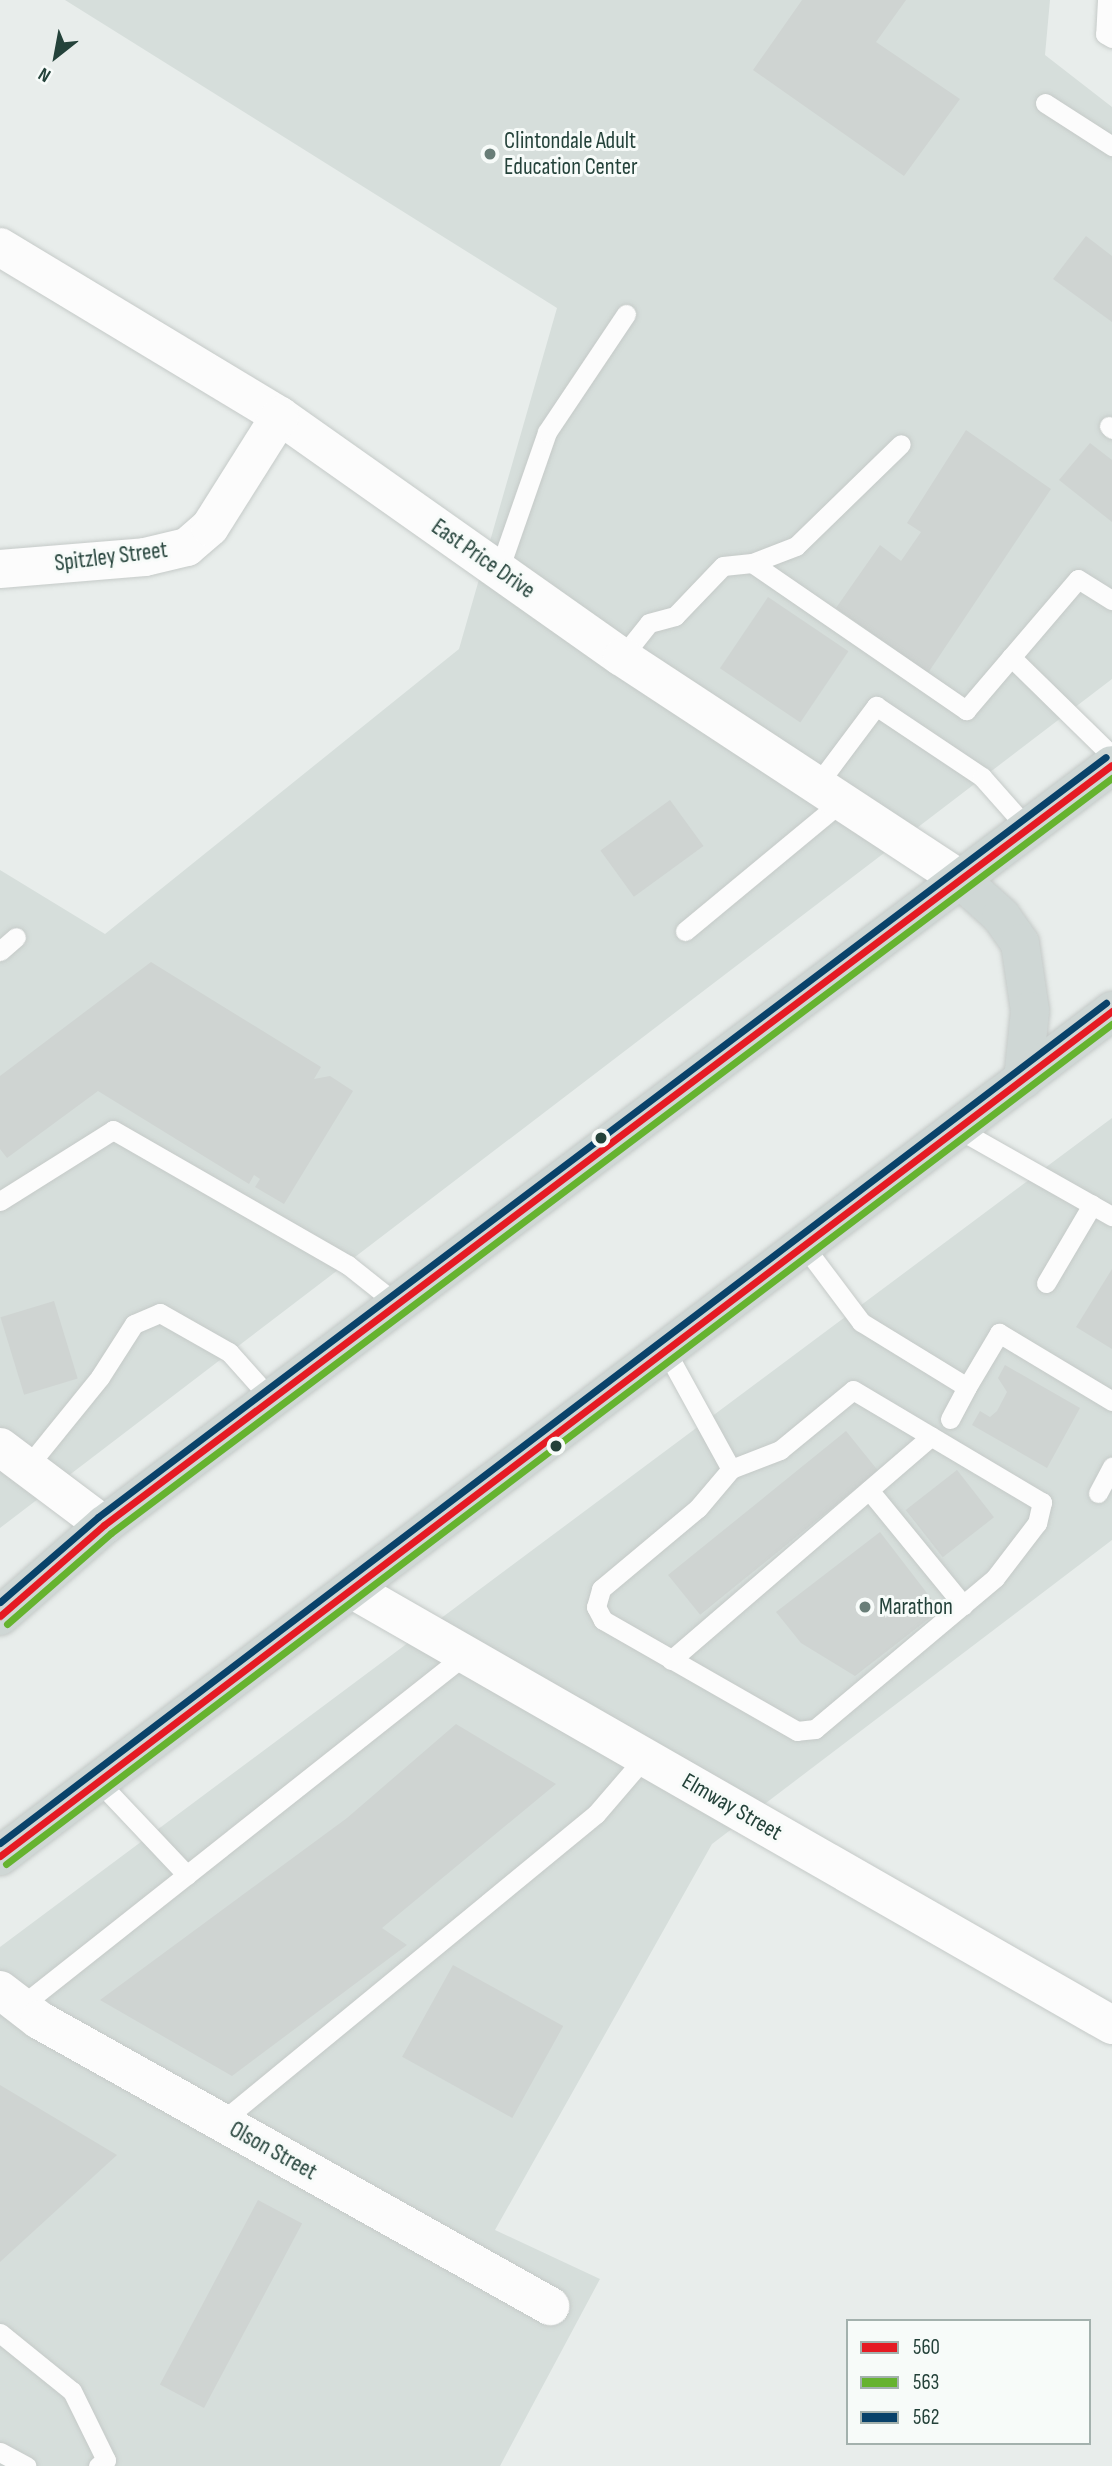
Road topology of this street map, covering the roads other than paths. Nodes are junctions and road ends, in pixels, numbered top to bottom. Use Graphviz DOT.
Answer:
graph roads {
  1 [pos="1107,0"];
  2 [pos="1112,38"];
  3 [pos="1045,103"];
  4 [pos="1112,146"];
  5 [pos="0,247"];
  6 [pos="626,314"];
  7 [pos="280,416"];
  8 [pos="901,444"];
  9 [pos="752,563"];
  10 [pos="0,569"];
  11 [pos="499,570"];
  12 [pos="1112,600"];
  13 [pos="622,657"];
  14 [pos="1011,657"];
  15 [pos="1112,756"];
  16 [pos="1112,765"];
  17 [pos="829,793"];
  18 [pos="1028,829"];
  19 [pos="961,880"];
  20 [pos="685,931"];
  21 [pos="16,937"];
  22 [pos="0,951"];
  23 [pos="1112,1012"];
  24 [pos="1023,1080"];
  25 [pos="958,1129"];
  26 [pos="0,1201"];
  27 [pos="1092,1205"];
  28 [pos="1112,1216"];
  29 [pos="804,1246"];
  30 [pos="1046,1283"];
  31 [pos="397,1304"];
  32 [pos="666,1351"];
  33 [pos="967,1387"];
  34 [pos="271,1399"];
  35 [pos="1112,1401"];
  36 [pos="950,1419"];
  37 [pos="931,1436"];
  38 [pos="14,1456"];
  39 [pos="1112,1467"];
  40 [pos="731,1469"];
  41 [pos="869,1490"];
  42 [pos="1098,1493"];
  43 [pos="104,1525"];
  44 [pos="353,1590"];
  45 [pos="963,1605"];
  46 [pos="0,1616"];
  47 [pos="466,1654"];
  48 [pos="671,1660"];
  49 [pos="645,1757"];
  50 [pos="99,1782"];
  51 [pos="0,1856"];
  52 [pos="187,1875"];
  53 [pos="10,1998"];
  54 [pos="1112,2025"];
  55 [pos="221,2122"];
  56 [pos="550,2306"];
  57 [pos="0,2333"];
  58 [pos="0,2452"];
  59 [pos="26,2466"];
  60 [pos="98,2466"];
  1 -- 2 [label="lane"];
  3 -- 4 [label="lane"];
  5 -- 7 [label="street, East Price Drive"];
  6 -- 11 [label="lane"];
  7 -- 10 [label="street, Spitzley Street"];
  7 -- 11 [label="street, East Price Drive"];
  8 -- 9 [label="lane"];
  9 -- 13 [label="lane"];
  9 -- 14 [label="lane"];
  11 -- 13 [label="street, East Price Drive"];
  12 -- 14 [label="lane"];
  13 -- 17 [label="street, East Price Drive"];
  14 -- 15 [label="lane"];
  16 -- 18 [label="main road"];
  17 -- 18 [label="lane"];
  17 -- 19 [label="street, East Price Drive"];
  17 -- 20 [label="lane"];
  18 -- 19 [label="main road"];
  19 -- 24 [label="main road"];
  19 -- 31 [label="main road"];
  21 -- 22 [label="lane"];
  23 -- 24 [label="main road"];
  24 -- 25 [label="main road"];
  25 -- 27 [label="lane"];
  25 -- 29 [label="main road"];
  26 -- 31 [label="lane"];
  27 -- 28 [label="lane"];
  27 -- 30 [label="lane"];
  29 -- 32 [label="main road"];
  29 -- 33 [label="lane"];
  31 -- 34 [label="main road"];
  32 -- 40 [label="lane"];
  32 -- 44 [label="main road"];
  33 -- 35 [label="lane"];
  33 -- 36 [label="lane"];
  34 -- 38 [label="lane"];
  34 -- 43 [label="main road"];
  37 -- 40 [label="lane"];
  37 -- 41 [label="lane"];
  37 -- 45 [label="lane"];
  38 -- 43 [label="street"];
  39 -- 42 [label="lane"];
  40 -- 48 [label="lane"];
  41 -- 45 [label="lane"];
  41 -- 48 [label="lane"];
  43 -- 46 [label="main road"];
  44 -- 47 [label="street, Elmway Street"];
  44 -- 50 [label="main road"];
  45 -- 48 [label="lane"];
  47 -- 49 [label="street, Elmway Street"];
  47 -- 52 [label="lane"];
  49 -- 54 [label="street, Elmway Street"];
  49 -- 55 [label="lane"];
  50 -- 51 [label="main road"];
  50 -- 52 [label="lane"];
  52 -- 53 [label="lane"];
  53 -- 55 [label="street, Olson Street"];
  55 -- 56 [label="street, Olson Street"];
  57 -- 60 [label="lane"];
  58 -- 59 [label="lane"];
}
